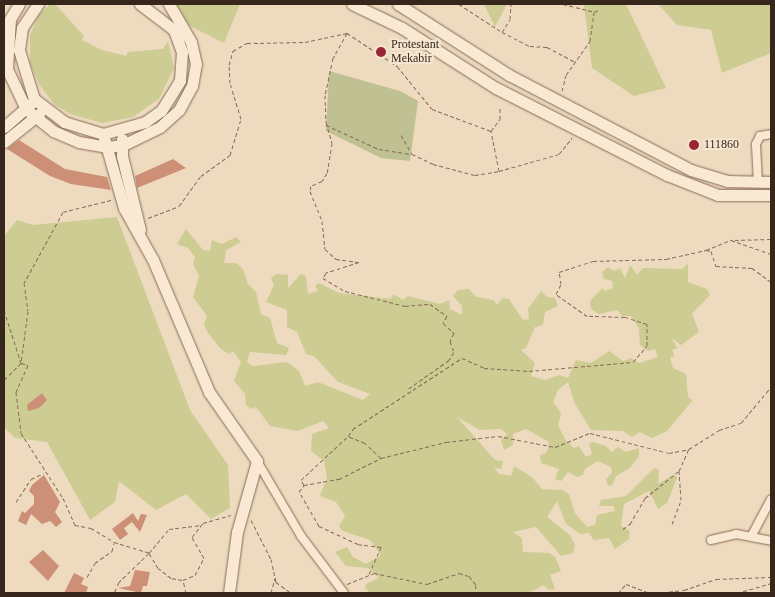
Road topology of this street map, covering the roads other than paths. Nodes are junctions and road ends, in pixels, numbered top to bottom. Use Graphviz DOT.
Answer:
graph roads {
  1 [pos="20,4"];
  2 [pos="38,4"];
  3 [pos="352,4"];
  4 [pos="398,4"];
  5 [pos="146,5"];
  6 [pos="168,5"];
  7 [pos="34,99"];
  8 [pos="47,111"];
  9 [pos="30,112"];
  10 [pos="4,127"];
  11 [pos="121,132"];
  12 [pos="103,134"];
  13 [pos="771,134"];
  14 [pos="4,142"];
  15 [pos="123,145"];
  16 [pos="108,147"];
  17 [pos="771,182"];
  18 [pos="758,183"];
  19 [pos="771,196"];
  20 [pos="140,234"];
  21 [pos="257,461"];
  22 [pos="771,500"];
  23 [pos="752,535"];
  24 [pos="711,540"];
  25 [pos="771,541"];
  26 [pos="230,593"];
  27 [pos="344,593"];
  1 -- 9 [label="main road"];
  2 -- 7 [label="main road"];
  3 -- 19 [label="main road"];
  4 -- 18 [label="main road"];
  5 -- 11 [label="main road"];
  6 -- 15 [label="main road"];
  7 -- 8 [label="main road"];
  7 -- 9 [label="main road"];
  8 -- 9 [label="main road"];
  8 -- 12 [label="main road"];
  9 -- 10 [label="main road"];
  9 -- 14 [label="main road"];
  9 -- 16 [label="main road"];
  11 -- 12 [label="main road"];
  11 -- 15 [label="main road"];
  12 -- 16 [label="main road"];
  13 -- 18 [label="street"];
  15 -- 16 [label="main road"];
  15 -- 20 [label="main road"];
  16 -- 20 [label="main road"];
  17 -- 18 [label="main road"];
  20 -- 21 [label="main road"];
  21 -- 26 [label="main road"];
  21 -- 27 [label="street"];
  22 -- 23 [label="street"];
  23 -- 24 [label="street"];
  23 -- 25 [label="street"];
}
